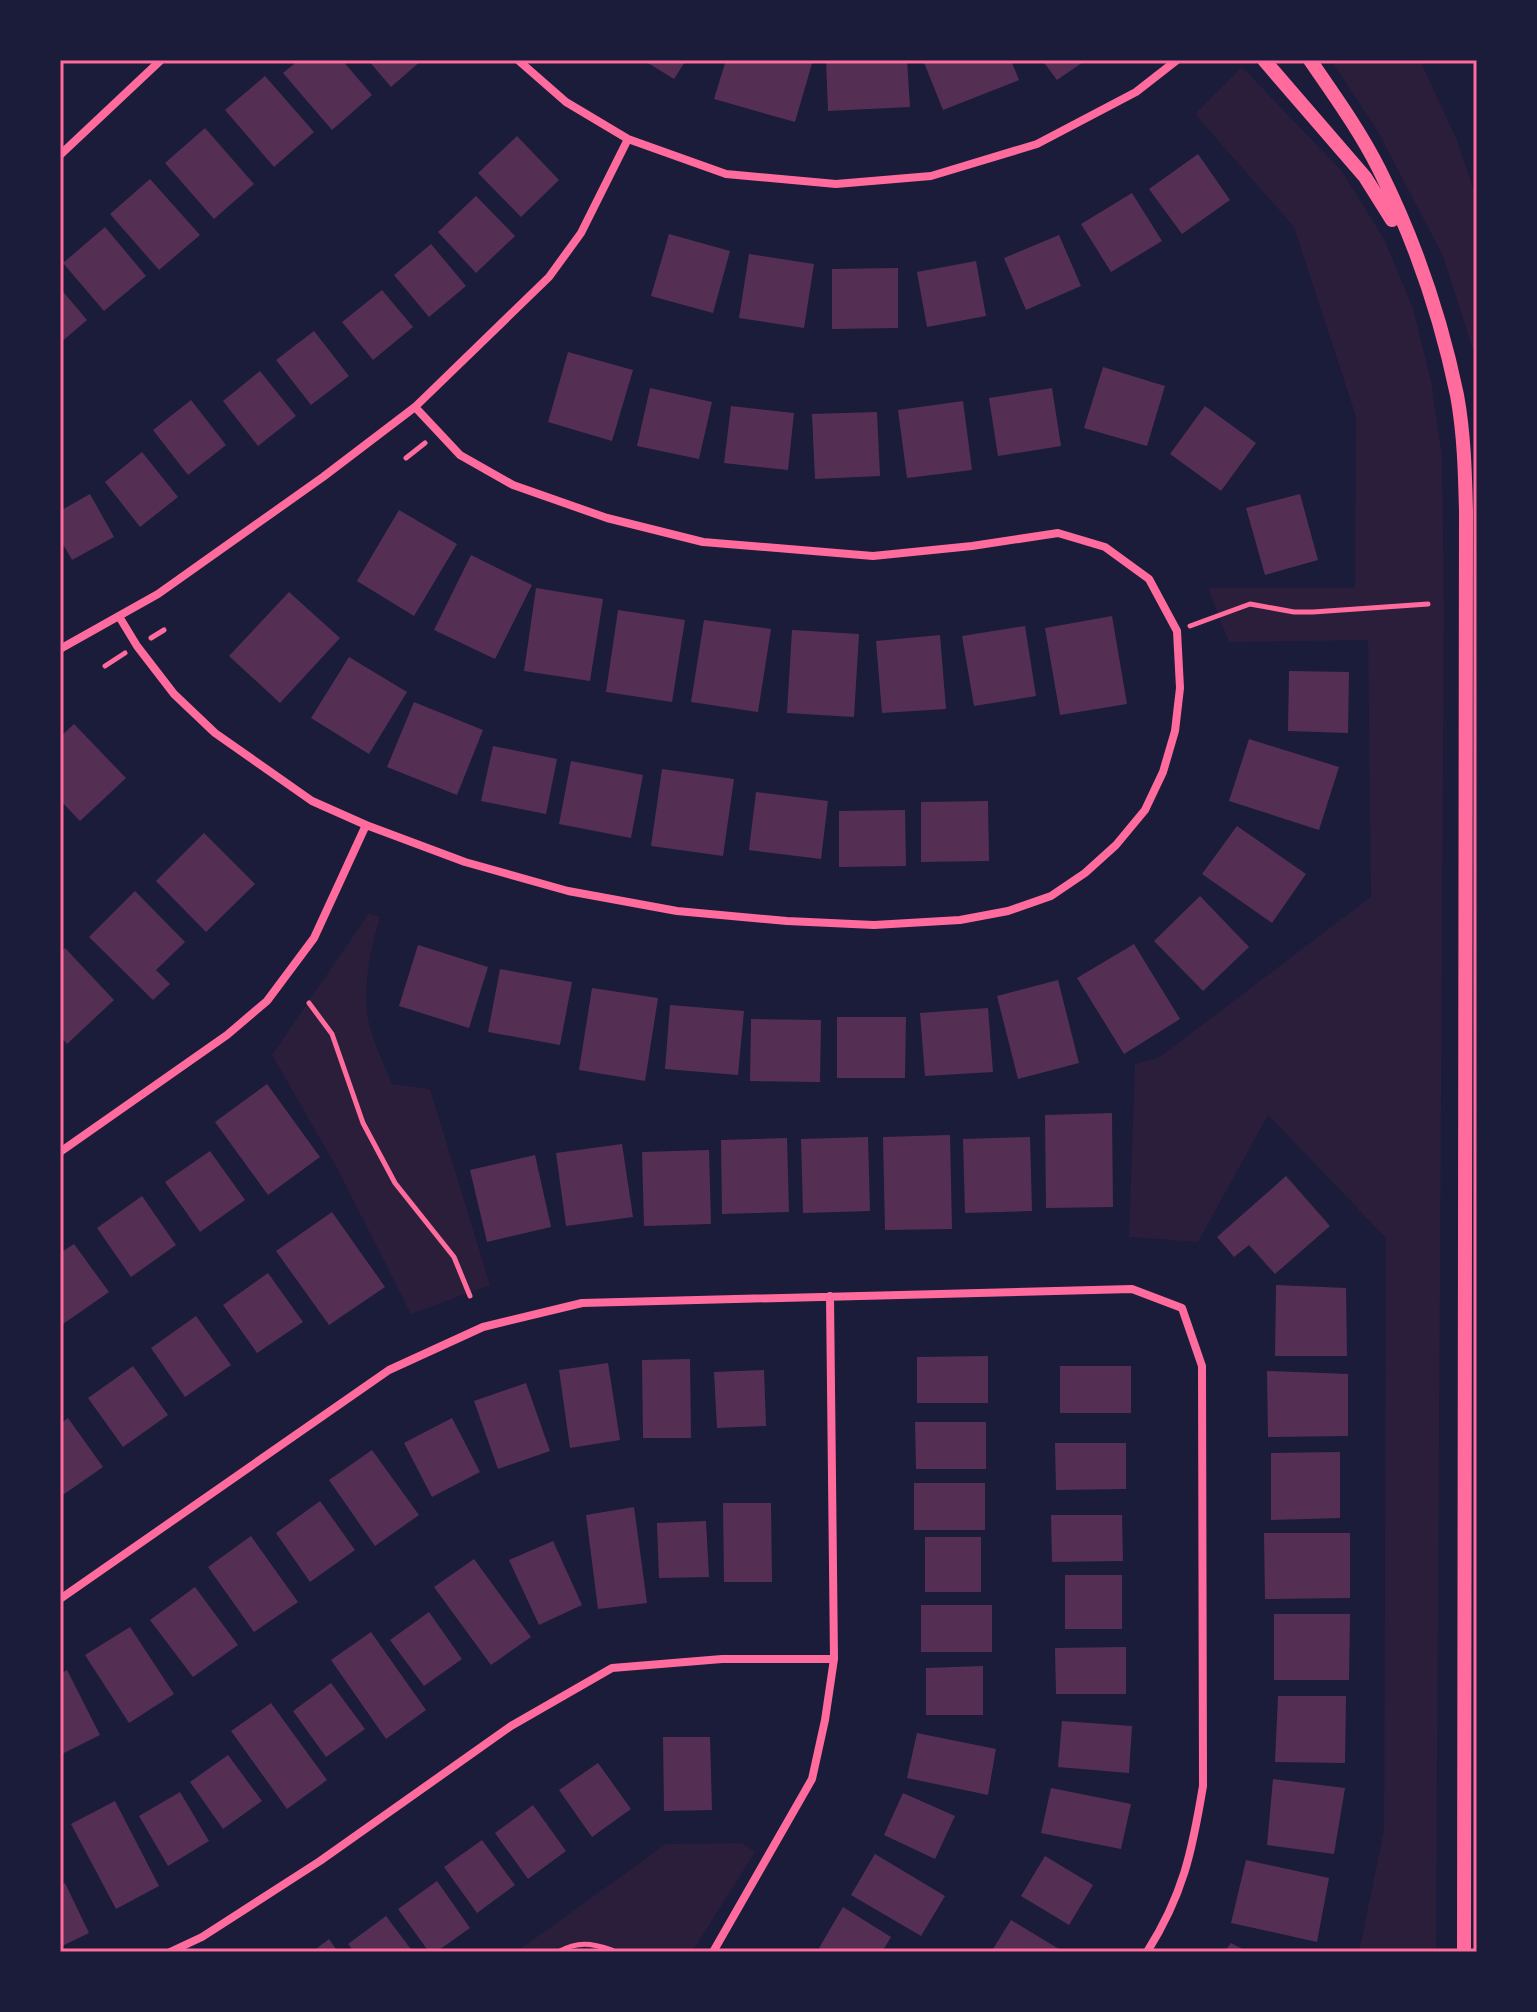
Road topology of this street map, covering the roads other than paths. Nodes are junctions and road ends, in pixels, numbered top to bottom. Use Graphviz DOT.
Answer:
graph roads {
  1 [pos="161,60"];
  2 [pos="518,60"];
  3 [pos="1177,60"];
  4 [pos="1264,60"];
  5 [pos="1310,60"];
  6 [pos="628,139"];
  7 [pos="60,155"];
  8 [pos="1416,257"];
  9 [pos="415,407"];
  10 [pos="120,618"];
  11 [pos="60,649"];
  12 [pos="366,825"];
  13 [pos="60,1152"];
  14 [pos="830,1296"];
  15 [pos="60,1599"];
  16 [pos="834,1659"];
  17 [pos="170,1952"];
  18 [pos="713,1952"];
  19 [pos="1147,1952"];
  20 [pos="1464,1952"];
  1 -- 7 [label="street"];
  2 -- 6 [label="street"];
  3 -- 6 [label="street"];
  4 -- 8 [label="street"];
  5 -- 8 [label="street"];
  6 -- 9 [label="street"];
  8 -- 20 [label="street"];
  9 -- 10 [label="street"];
  9 -- 12 [label="street"];
  10 -- 11 [label="street"];
  10 -- 12 [label="street"];
  12 -- 13 [label="street"];
  14 -- 15 [label="street"];
  14 -- 16 [label="street"];
  14 -- 19 [label="street"];
  16 -- 17 [label="street"];
  16 -- 18 [label="street"];
}
